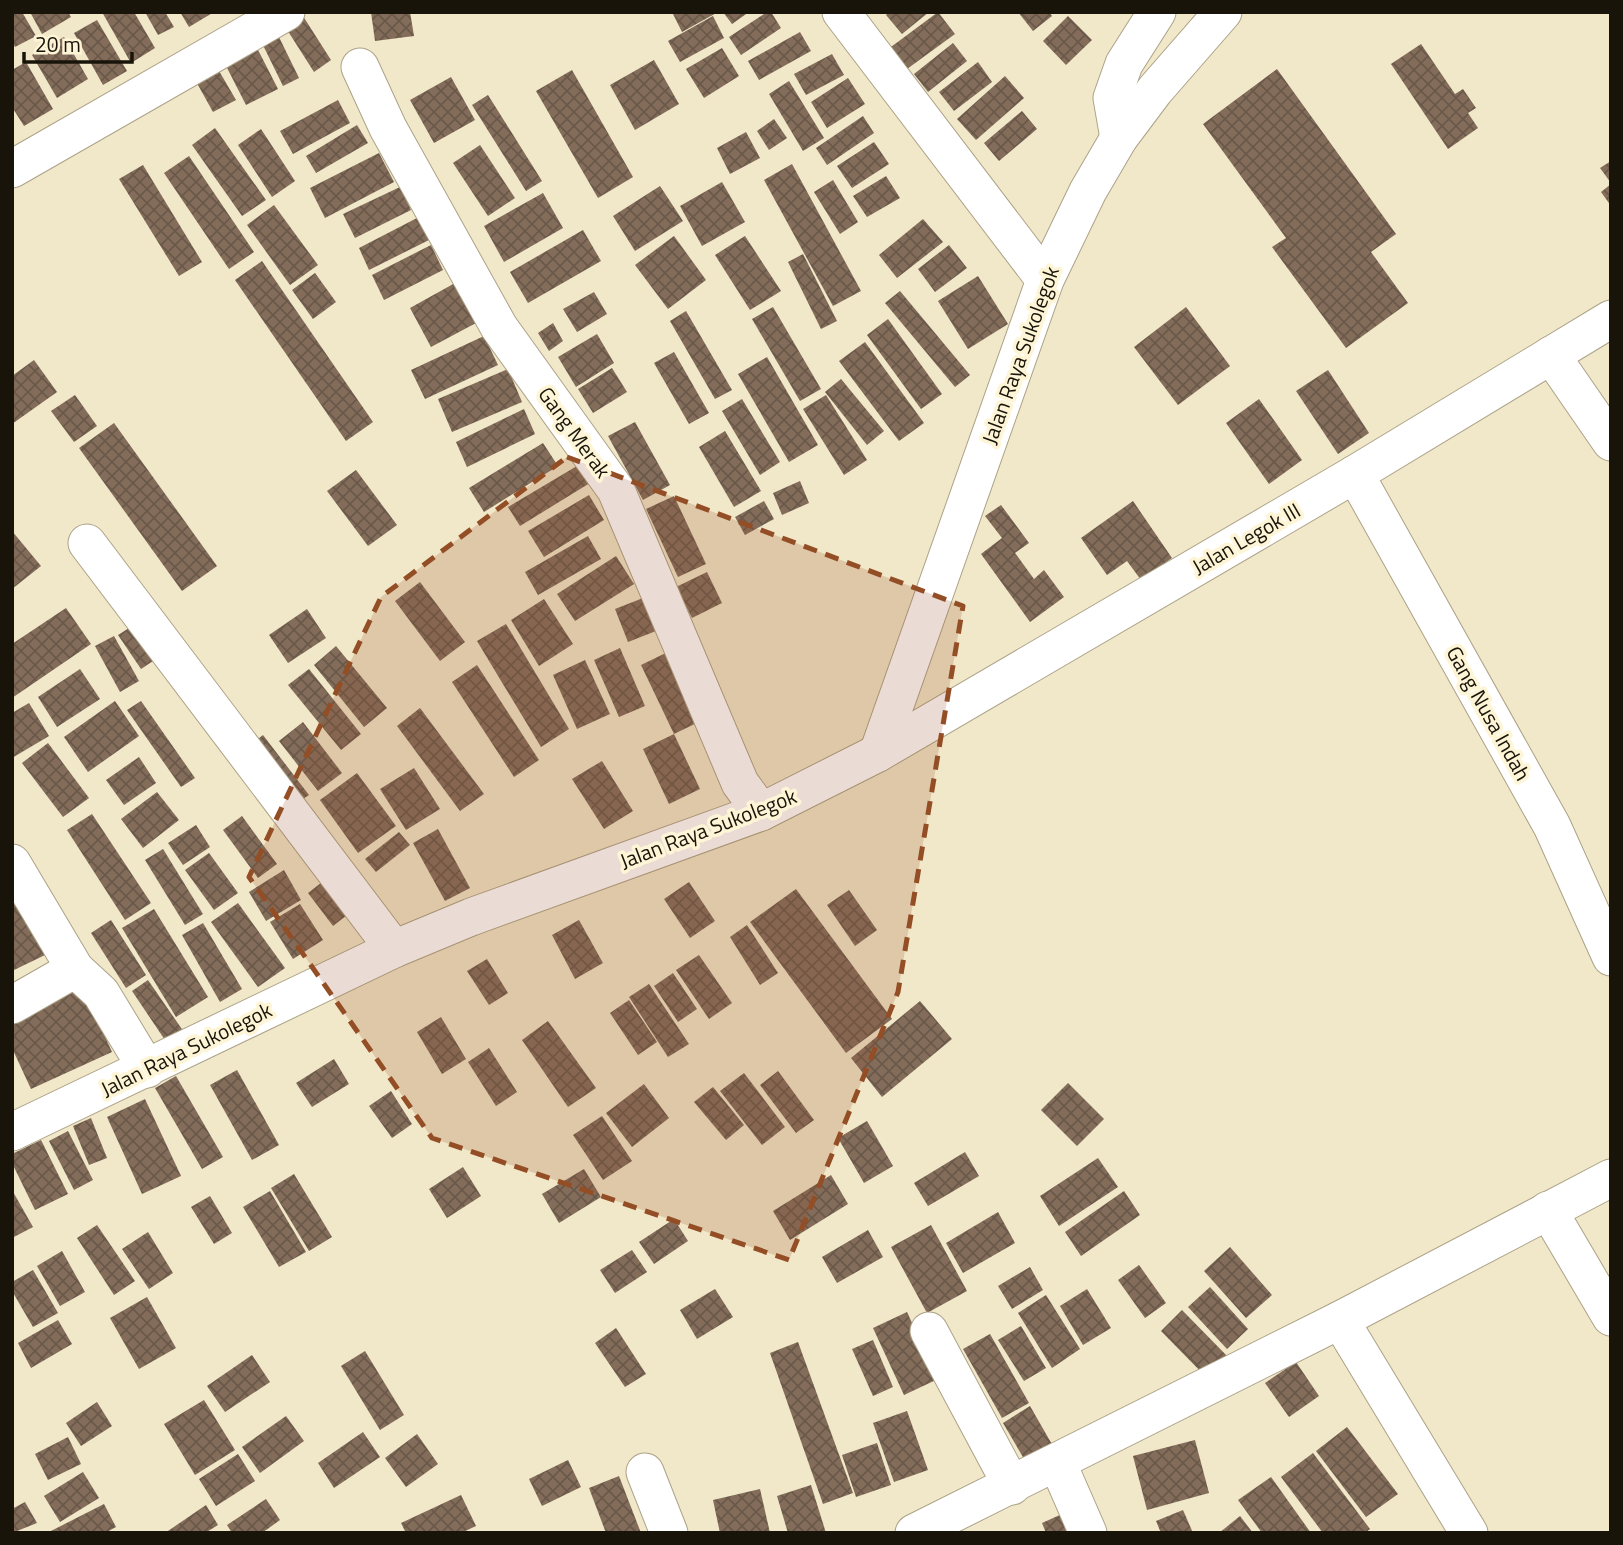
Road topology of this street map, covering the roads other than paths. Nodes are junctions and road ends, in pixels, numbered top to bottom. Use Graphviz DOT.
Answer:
graph roads {
  1 [pos="286,12"];
  2 [pos="841,12"];
  3 [pos="1157,12"];
  4 [pos="1223,12"];
  5 [pos="360,66"];
  6 [pos="1119,138"];
  7 [pos="12,169"];
  8 [pos="1045,280"];
  9 [pos="1611,319"];
  10 [pos="1551,355"];
  11 [pos="1611,442"];
  12 [pos="1355,474"];
  13 [pos="87,543"];
  14 [pos="878,754"];
  15 [pos="761,812"];
  16 [pos="12,863"];
  17 [pos="394,949"];
  18 [pos="1611,957"];
  19 [pos="75,969"];
  20 [pos="12,1005"];
  21 [pos="147,1069"];
  22 [pos="12,1132"];
  23 [pos="1611,1178"];
  24 [pos="1548,1210"];
  25 [pos="1611,1317"];
  26 [pos="1340,1320"];
  27 [pos="929,1331"];
  28 [pos="1057,1462"];
  29 [pos="645,1472"];
  30 [pos="1012,1486"];
  31 [pos="669,1533"];
  32 [pos="914,1533"];
  33 [pos="1088,1533"];
  34 [pos="1469,1533"];
  1 -- 7 [label="street"];
  2 -- 8 [label="street"];
  3 -- 6 [label="street"];
  4 -- 6 [label="street, Jalan Raya Sukolegok"];
  5 -- 15 [label="street, Gang Merak"];
  6 -- 8 [label="street, Jalan Raya Sukolegok"];
  8 -- 14 [label="street, Jalan Raya Sukolegok"];
  9 -- 10 [label="street, Jalan Legok III"];
  10 -- 11 [label="street"];
  10 -- 12 [label="street, Jalan Legok III"];
  12 -- 14 [label="street, Jalan Legok III"];
  12 -- 18 [label="street, Gang Nusa Indah"];
  13 -- 17 [label="street"];
  14 -- 15 [label="street, Jalan Raya Sukolegok"];
  15 -- 17 [label="street, Jalan Raya Sukolegok"];
  16 -- 19 [label="street"];
  17 -- 21 [label="street, Jalan Raya Sukolegok"];
  19 -- 20 [label="street"];
  19 -- 21 [label="street"];
  21 -- 22 [label="street, Jalan Raya Sukolegok"];
  23 -- 24 [label="street"];
  24 -- 25 [label="street"];
  24 -- 26 [label="street"];
  26 -- 28 [label="street"];
  26 -- 34 [label="street"];
  27 -- 30 [label="street"];
  28 -- 30 [label="street"];
  28 -- 33 [label="street"];
  29 -- 31 [label="street"];
  30 -- 32 [label="street"];
}
